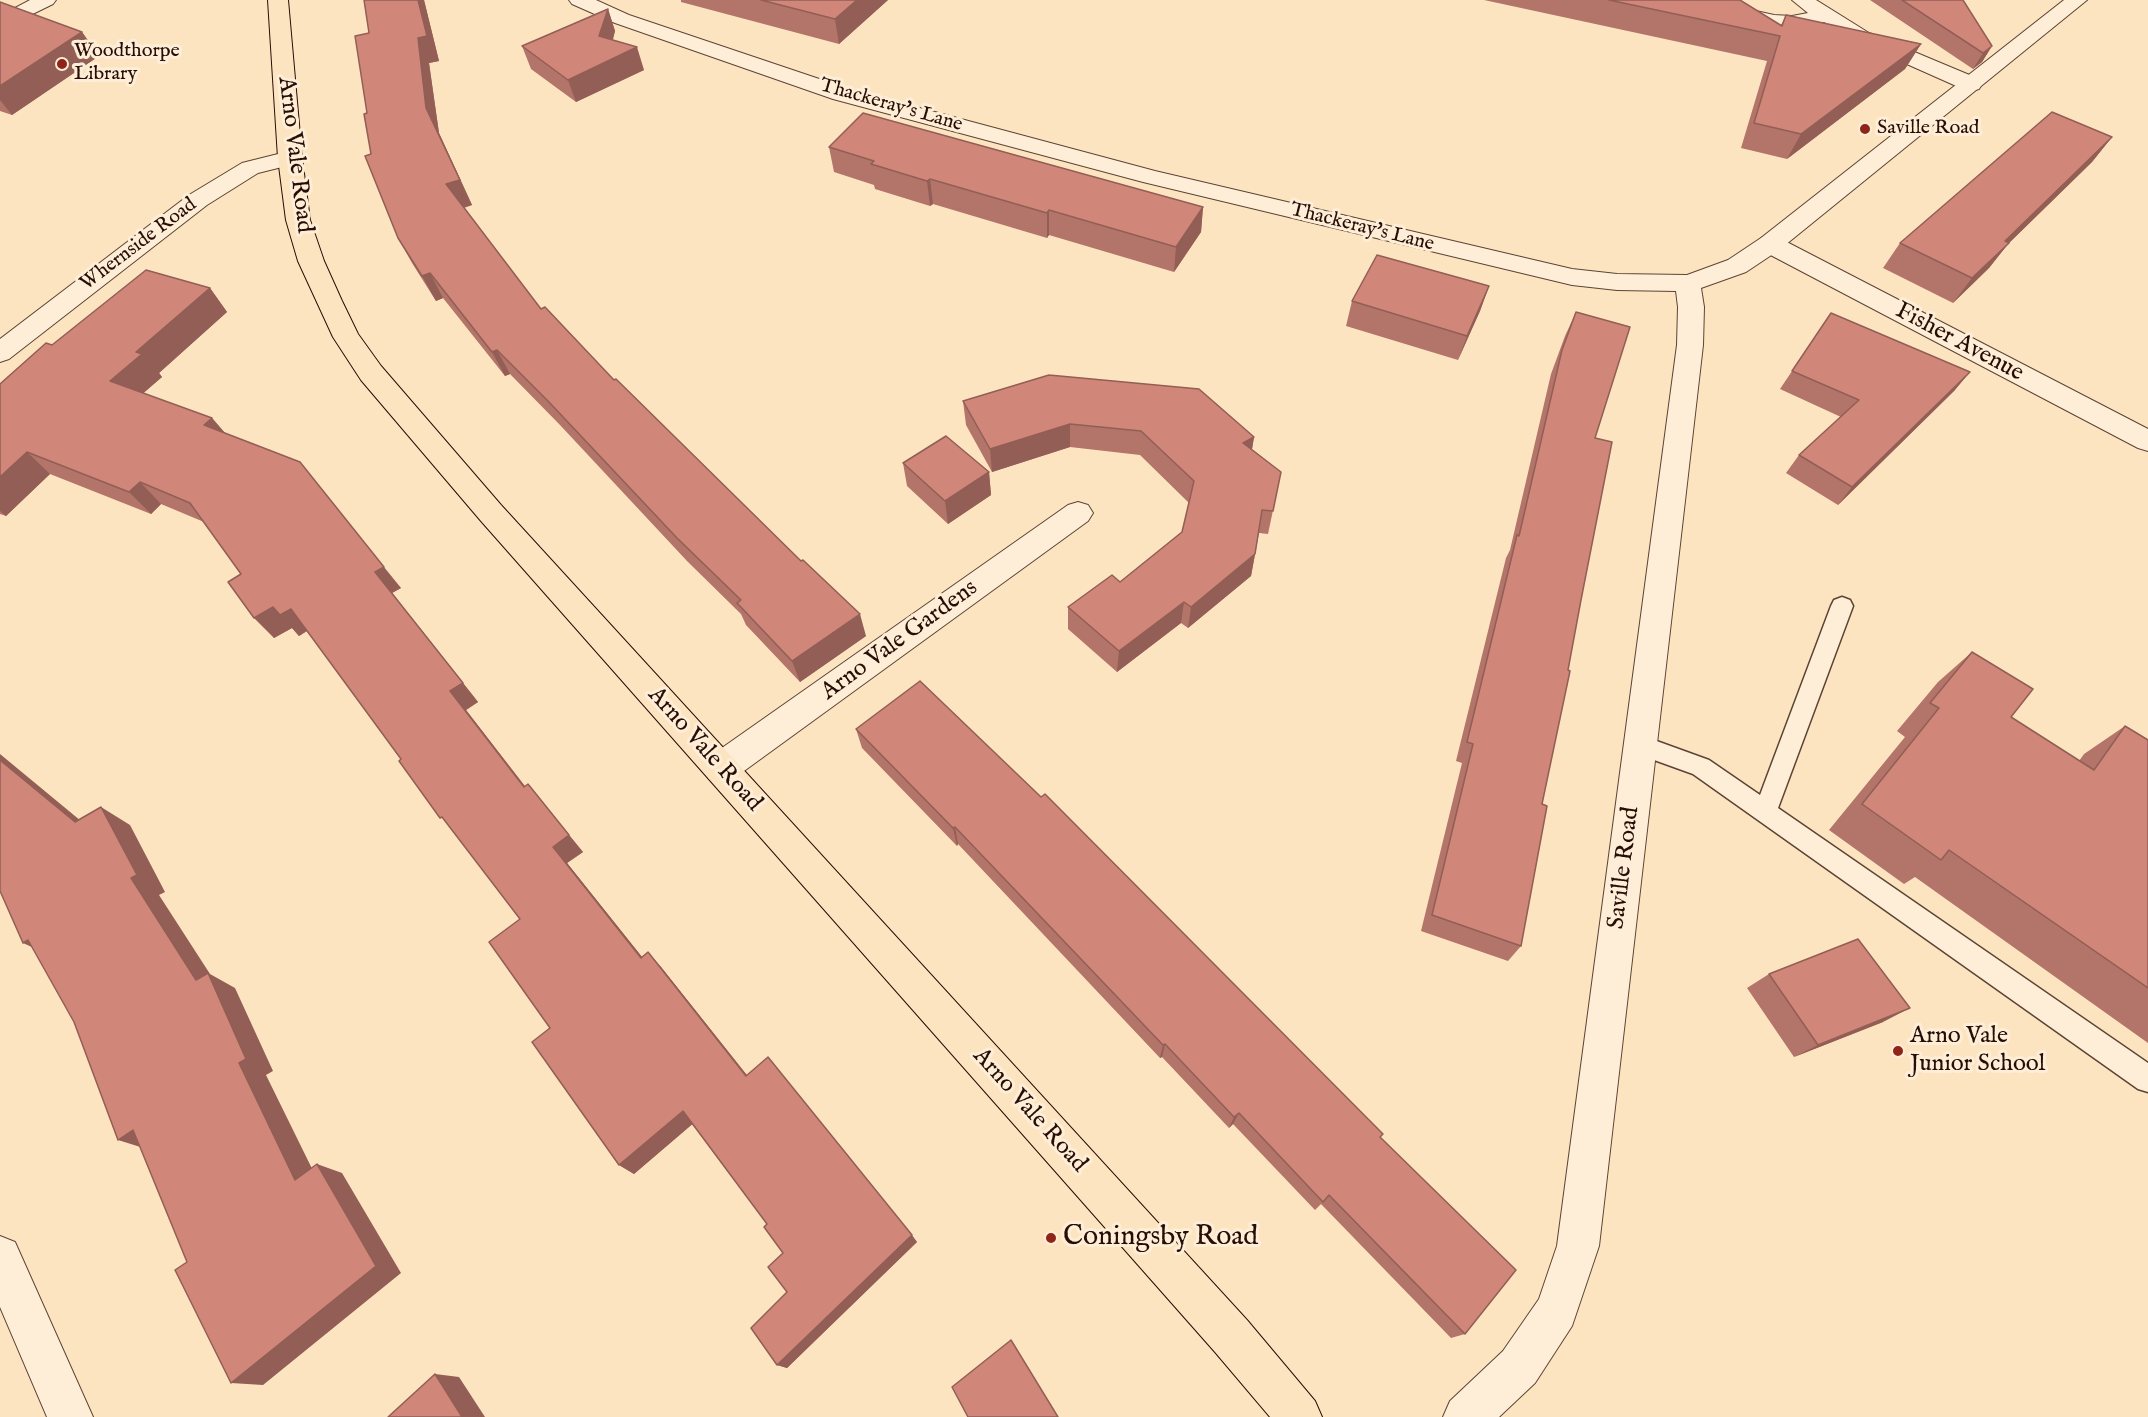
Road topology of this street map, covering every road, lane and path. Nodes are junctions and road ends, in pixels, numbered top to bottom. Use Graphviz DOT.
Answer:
graph roads {
  1 [pos="45,0"];
  2 [pos="278,0"];
  3 [pos="579,0"];
  4 [pos="1677,0"];
  5 [pos="1802,0"];
  6 [pos="2077,0"];
  7 [pos="1825,16"];
  8 [pos="0,24"];
  9 [pos="1971,84"];
  10 [pos="290,158"];
  11 [pos="1770,244"];
  12 [pos="1687,283"];
  13 [pos="0,353"];
  14 [pos="2148,441"];
  15 [pos="1078,513"];
  16 [pos="1842,606"];
  17 [pos="1640,745"];
  18 [pos="721,768"];
  19 [pos="1765,812"];
  20 [pos="2148,1078"];
  21 [pos="0,1257"];
  22 [pos="70,1417"];
  23 [pos="1299,1417"];
  24 [pos="1466,1417"];
  1 -- 8 [label="street"];
  2 -- 10 [label="main road, Arno Vale Road"];
  3 -- 12 [label="street, Thackeray's Lane"];
  4 -- 7 [label="street"];
  5 -- 7 [label="street"];
  6 -- 9 [label="street, Thackeray's Lane"];
  7 -- 9 [label="street"];
  9 -- 11 [label="street, Thackeray's Lane"];
  10 -- 13 [label="street, Whernside Road"];
  10 -- 18 [label="main road, Arno Vale Road"];
  11 -- 12 [label="street, Thackeray's Lane"];
  11 -- 14 [label="street, Fisher Avenue"];
  12 -- 17 [label="street, Saville Road"];
  15 -- 18 [label="street, Arno Vale Gardens"];
  16 -- 19 [label="lane"];
  17 -- 19 [label="lane"];
  17 -- 24 [label="street, Saville Road"];
  18 -- 23 [label="main road, Arno Vale Road"];
  19 -- 20 [label="lane"];
  21 -- 22 [label="street"];
}
